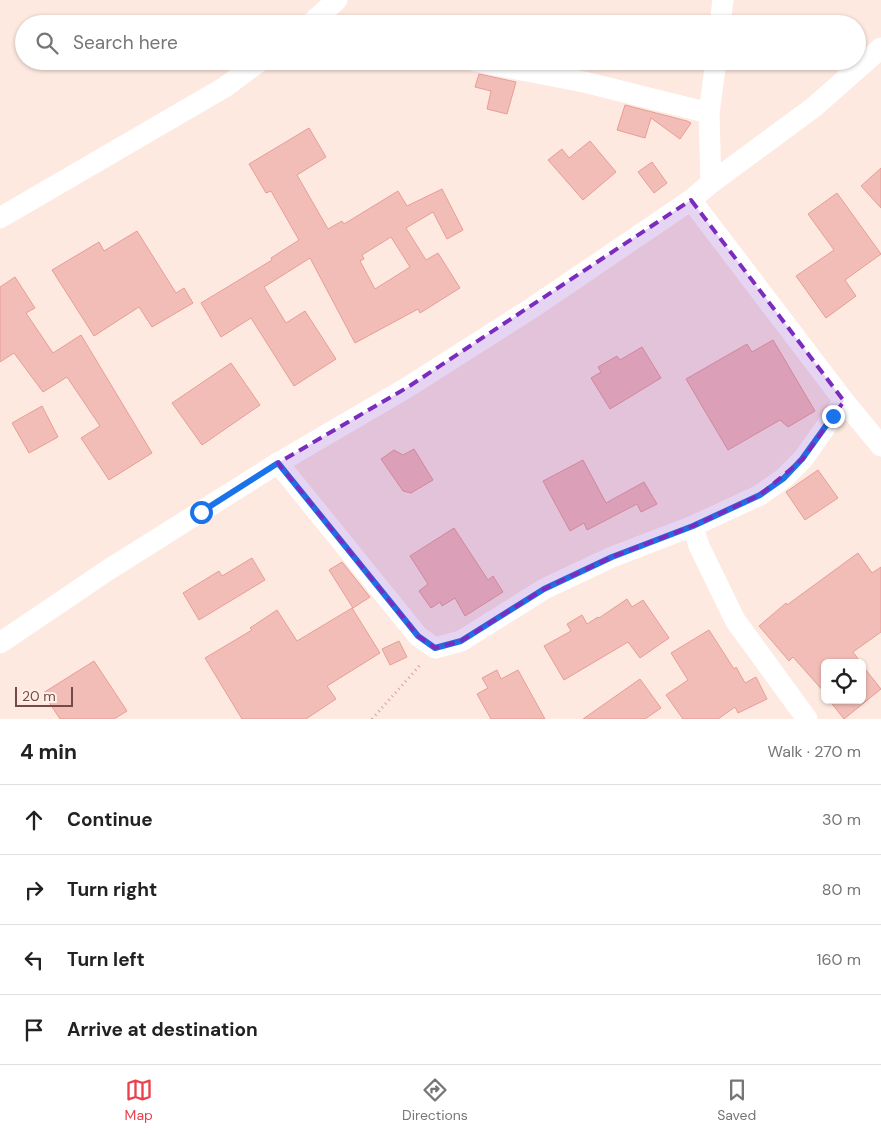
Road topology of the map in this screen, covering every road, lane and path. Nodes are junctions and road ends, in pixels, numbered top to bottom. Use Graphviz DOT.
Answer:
graph roads {
  1 [pos="337,0"];
  2 [pos="723,0"];
  3 [pos="320,15"];
  4 [pos="721,15"];
  5 [pos="881,48"];
  6 [pos="866,61"];
  7 [pos="248,70"];
  8 [pos="522,70"];
  9 [pos="715,70"];
  10 [pos="856,70"];
  11 [pos="709,113"];
  12 [pos="711,183"];
  13 [pos="691,200"];
  14 [pos="0,218"];
  15 [pos="844,401"];
  16 [pos="879,439"];
  17 [pos="278,463"];
  18 [pos="693,526"];
  19 [pos="0,643"];
  20 [pos="435,648"];
  21 [pos="372,719"];
  22 [pos="807,719"];
  1 -- 3 [label="street"];
  2 -- 4 [label="street"];
  5 -- 6 [label="street"];
  7 -- 14 [label="street"];
  8 -- 11 [label="street"];
  9 -- 11 [label="street"];
  10 -- 12 [label="street"];
  11 -- 12 [label="street"];
  12 -- 13 [label="street"];
  13 -- 15 [label="street"];
  13 -- 17 [label="street"];
  15 -- 16 [label="street"];
  15 -- 18 [label="street"];
  17 -- 19 [label="street"];
  17 -- 20 [label="street"];
  18 -- 20 [label="street"];
  18 -- 22 [label="street"];
  20 -- 21 [label="path"];
}
